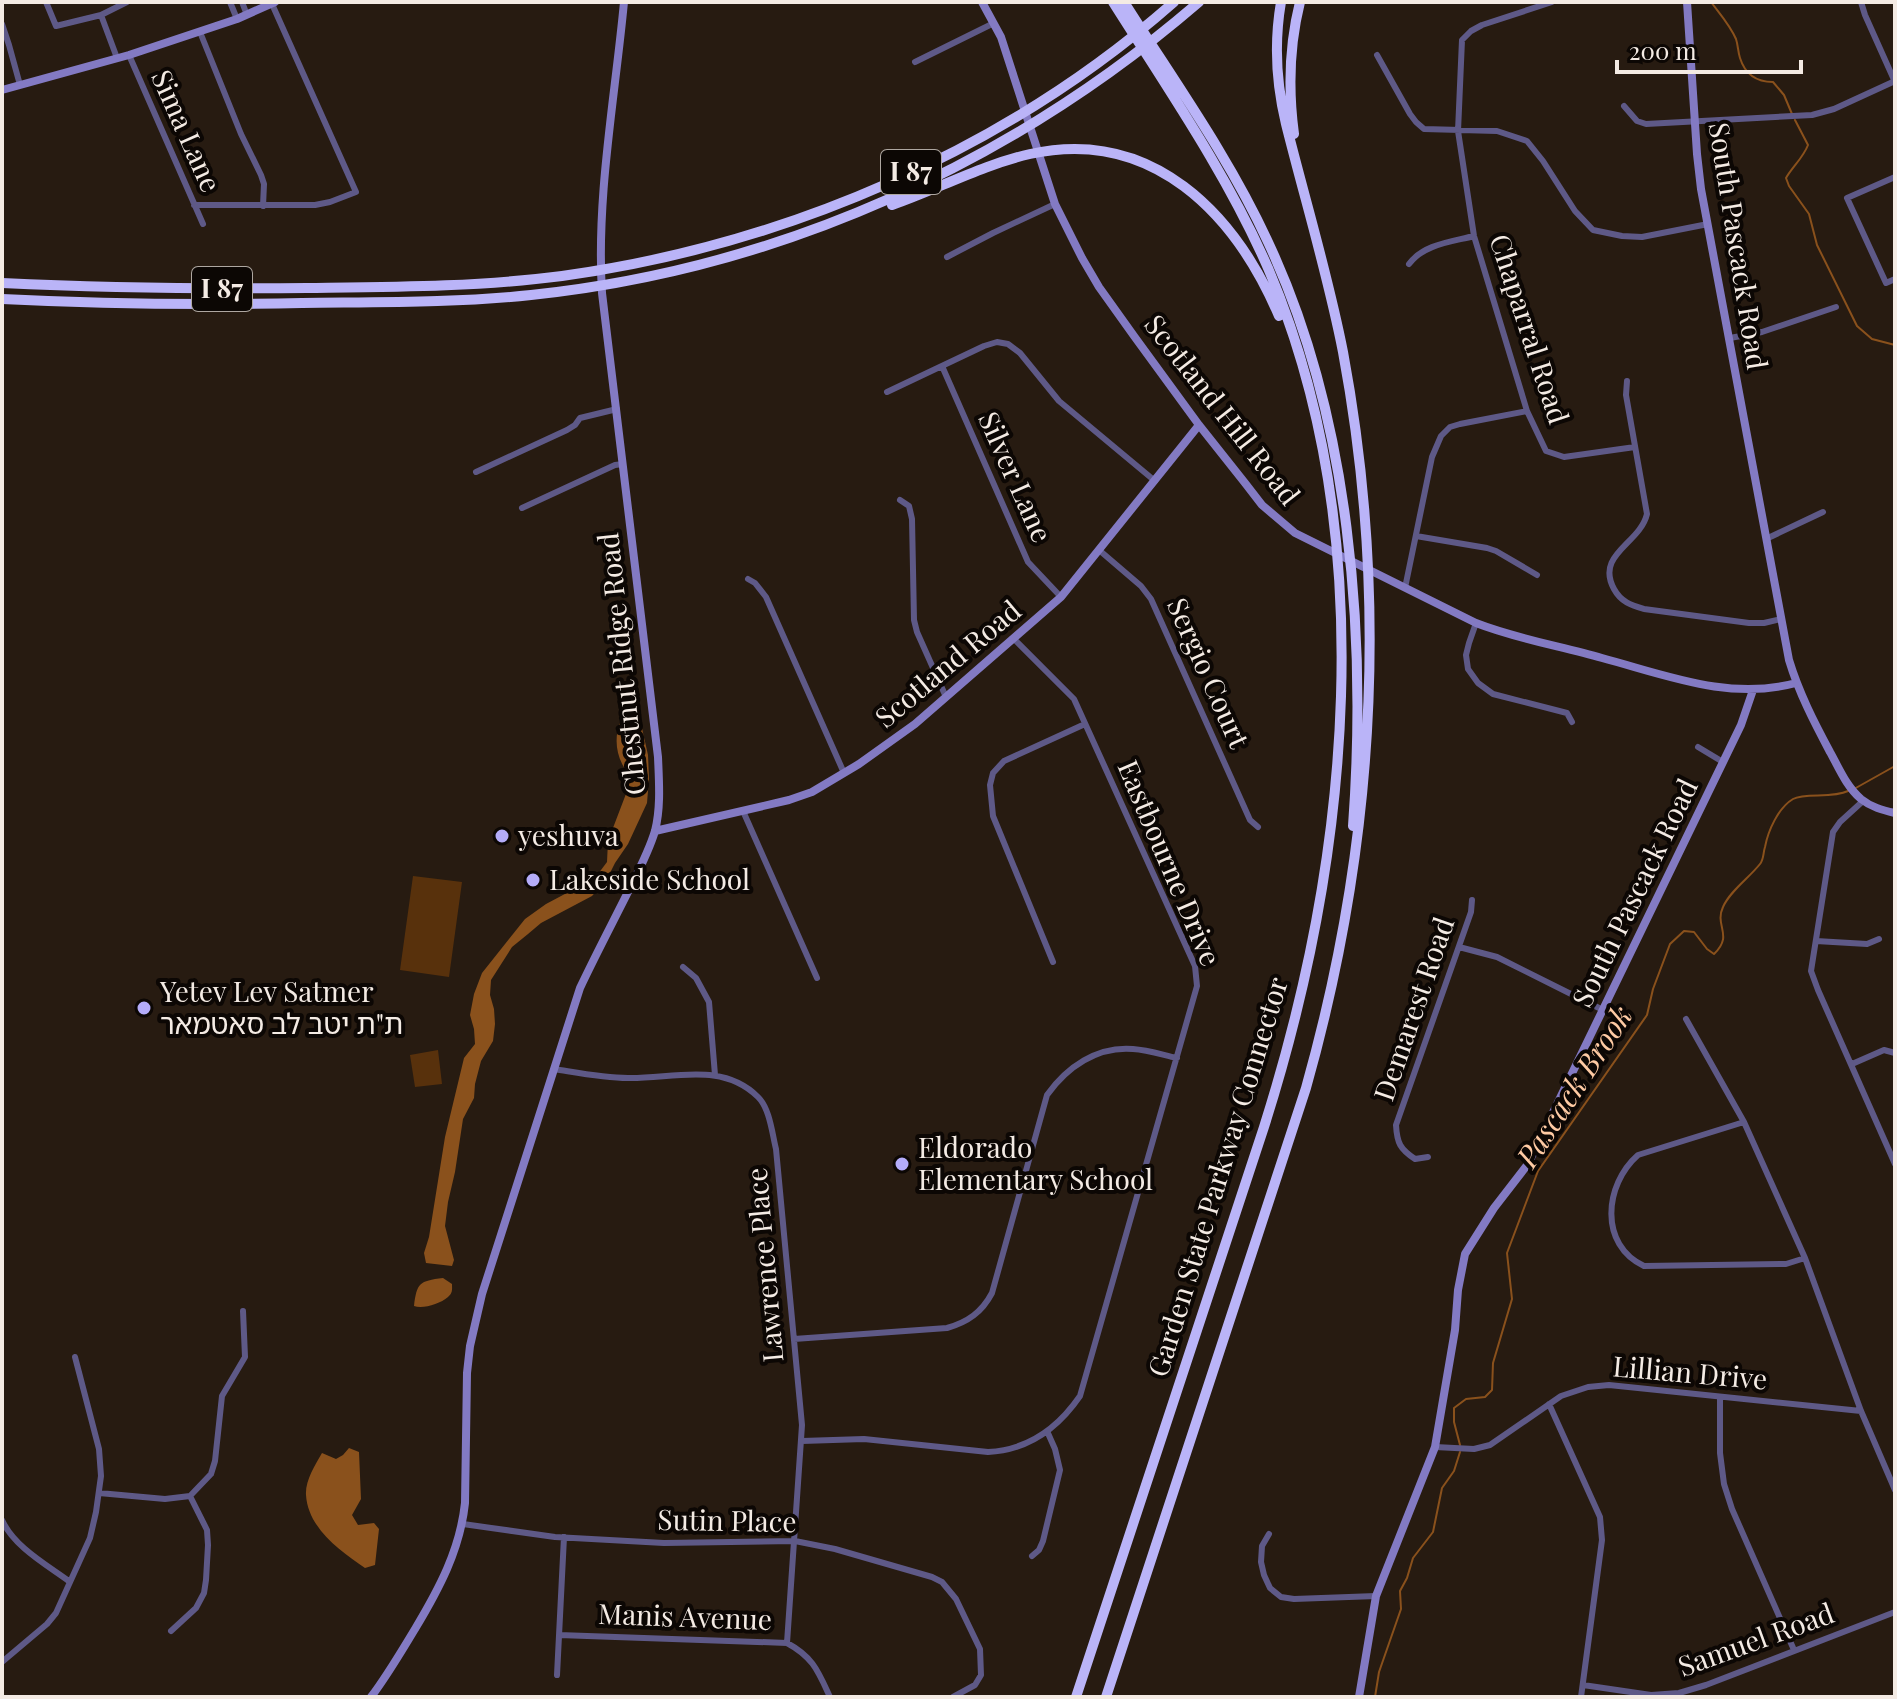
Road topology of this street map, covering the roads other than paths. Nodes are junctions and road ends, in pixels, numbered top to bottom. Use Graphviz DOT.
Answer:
graph roads {
  1 [pos="46,2"];
  2 [pos="127,2"];
  3 [pos="230,2"];
  4 [pos="242,2"];
  5 [pos="624,2"];
  6 [pos="982,2"];
  7 [pos="1174,2"];
  8 [pos="1199,2"];
  9 [pos="1281,2"];
  10 [pos="1300,2"];
  11 [pos="1552,2"];
  12 [pos="1687,2"];
  13 [pos="1861,2"];
  14 [pos="273,3"];
  15 [pos="1120,5"];
  16 [pos="101,15"];
  17 [pos="247,15"];
  18 [pos="237,19"];
  19 [pos="994,23"];
  20 [pos="2,24"];
  21 [pos="200,32"];
  22 [pos="6,45"];
  23 [pos="129,55"];
  24 [pos="1377,55"];
  25 [pos="117,58"];
  26 [pos="915,62"];
  27 [pos="1161,69"];
  28 [pos="1895,82"];
  29 [pos="20,85"];
  30 [pos="2,90"];
  31 [pos="1624,106"];
  32 [pos="1695,122"];
  33 [pos="1458,131"];
  34 [pos="1895,177"];
  35 [pos="1300,180"];
  36 [pos="1055,204"];
  37 [pos="194,205"];
  38 [pos="263,206"];
  39 [pos="203,224"];
  40 [pos="830,224"];
  41 [pos="1708,224"];
  42 [pos="1474,236"];
  43 [pos="947,257"];
  44 [pos="1409,264"];
  45 [pos="1895,279"];
  46 [pos="2,283"];
  47 [pos="2,299"];
  48 [pos="1836,307"];
  49 [pos="1730,338"];
  50 [pos="942,366"];
  51 [pos="1627,381"];
  52 [pos="887,392"];
  53 [pos="617,409"];
  54 [pos="1527,411"];
  55 [pos="1316,419"];
  56 [pos="1199,425"];
  57 [pos="1635,447"];
  58 [pos="623,464"];
  59 [pos="476,472"];
  60 [pos="1155,481"];
  61 [pos="900,500"];
  62 [pos="522,508"];
  63 [pos="1823,512"];
  64 [pos="1416,536"];
  65 [pos="1768,538"];
  66 [pos="1099,550"];
  67 [pos="1537,575"];
  68 [pos="748,579"];
  69 [pos="1405,588"];
  70 [pos="1061,597"];
  71 [pos="1781,619"];
  72 [pos="1476,623"];
  73 [pos="1013,638"];
  74 [pos="1796,683"];
  75 [pos="1753,690"];
  76 [pos="946,697"];
  77 [pos="1572,722"];
  78 [pos="1085,724"];
  79 [pos="1698,747"];
  80 [pos="1723,762"];
  81 [pos="844,773"];
  82 [pos="1860,798"];
  83 [pos="743,811"];
  84 [pos="1895,813"];
  85 [pos="1258,827"];
  86 [pos="655,831"];
  87 [pos="1472,900"];
  88 [pos="1349,903"];
  89 [pos="1879,939"];
  90 [pos="1816,941"];
  91 [pos="1459,947"];
  92 [pos="1053,962"];
  93 [pos="683,967"];
  94 [pos="817,978"];
  95 [pos="1603,1010"];
  96 [pos="1686,1019"];
  97 [pos="1895,1053"];
  98 [pos="1177,1058"];
  99 [pos="1852,1064"];
  100 [pos="554,1069"];
  101 [pos="715,1075"];
  102 [pos="1744,1122"];
  103 [pos="1428,1157"];
  104 [pos="1895,1164"];
  105 [pos="1805,1258"];
  106 [pos="243,1311"];
  107 [pos="794,1339"];
  108 [pos="75,1357"];
  109 [pos="1720,1397"];
  110 [pos="1549,1404"];
  111 [pos="1861,1411"];
  112 [pos="1047,1431"];
  113 [pos="802,1441"];
  114 [pos="1435,1447"];
  115 [pos="1895,1490"];
  116 [pos="99,1493"];
  117 [pos="190,1496"];
  118 [pos="2,1520"];
  119 [pos="463,1524"];
  120 [pos="1269,1534"];
  121 [pos="564,1537"];
  122 [pos="795,1541"];
  123 [pos="1032,1556"];
  124 [pos="70,1582"];
  125 [pos="1376,1596"];
  126 [pos="1895,1612"];
  127 [pos="171,1631"];
  128 [pos="559,1635"];
  129 [pos="787,1643"];
  130 [pos="1794,1650"];
  131 [pos="2,1662"];
  132 [pos="557,1675"];
  133 [pos="1583,1685"];
  134 [pos="371,1697"];
  135 [pos="830,1697"];
  136 [pos="953,1697"];
  137 [pos="1076,1697"];
  138 [pos="1106,1697"];
  139 [pos="1359,1697"];
  140 [pos="1581,1697"];
  1 -- 16 [label="street"];
  2 -- 16 [label="street"];
  3 -- 18 [label="street"];
  4 -- 17 [label="street"];
  5 -- 53 [label="street, Chestnut Ridge Road"];
  6 -- 19 [label="street, Scotland Hill Road"];
  7 -- 46 [label="highway, I 87"];
  8 -- 40 [label="highway, I 87"];
  9 -- 35 [label="highway"];
  10 -- 35 [label="highway"];
  11 -- 33 [label="street, Chaparral Road"];
  12 -- 32 [label="street, South Pascack Road"];
  13 -- 28 [label="street"];
  14 -- 17 [label="street"];
  14 -- 38 [label="street"];
  15 -- 27 [label="highway"];
  16 -- 25 [label="street"];
  17 -- 18 [label="street"];
  18 -- 21 [label="street"];
  19 -- 26 [label="street"];
  19 -- 36 [label="street, Scotland Hill Road"];
  20 -- 22 [label="street"];
  21 -- 23 [label="street"];
  21 -- 38 [label="street"];
  22 -- 29 [label="street"];
  23 -- 25 [label="street"];
  23 -- 37 [label="street, Sima Lane"];
  24 -- 33 [label="street"];
  25 -- 29 [label="street"];
  27 -- 55 [label="highway"];
  27 -- 88 [label="highway"];
  28 -- 32 [label="street"];
  29 -- 30 [label="street"];
  31 -- 32 [label="street"];
  32 -- 41 [label="street, South Pascack Road"];
  33 -- 41 [label="street"];
  33 -- 42 [label="street, Chaparral Road"];
  34 -- 45 [label="street"];
  35 -- 88 [label="highway"];
  36 -- 43 [label="street"];
  36 -- 56 [label="street, Scotland Hill Road"];
  37 -- 38 [label="street"];
  37 -- 39 [label="street, Sima Lane"];
  40 -- 47 [label="highway, I 87"];
  40 -- 55 [label="highway"];
  41 -- 49 [label="street, South Pascack Road"];
  42 -- 44 [label="street"];
  42 -- 54 [label="street, Chaparral Road"];
  48 -- 49 [label="street"];
  49 -- 65 [label="street, South Pascack Road"];
  50 -- 52 [label="street"];
  50 -- 60 [label="street"];
  50 -- 70 [label="street, Silver Lane"];
  51 -- 57 [label="street"];
  53 -- 58 [label="street, Chestnut Ridge Road"];
  53 -- 59 [label="street"];
  54 -- 57 [label="street, Chaparral Road"];
  54 -- 64 [label="street"];
  55 -- 137 [label="highway, Garden State Parkway Connector"];
  56 -- 60 [label="street, Scotland Road"];
  56 -- 69 [label="street, Scotland Hill Road"];
  57 -- 71 [label="street"];
  58 -- 62 [label="street"];
  58 -- 86 [label="street, Chestnut Ridge Road"];
  60 -- 66 [label="street, Scotland Road"];
  61 -- 76 [label="street"];
  63 -- 65 [label="street"];
  64 -- 67 [label="street"];
  64 -- 69 [label="street"];
  65 -- 71 [label="street, South Pascack Road"];
  66 -- 70 [label="street, Scotland Road"];
  66 -- 85 [label="street, Sergio Court"];
  68 -- 81 [label="street"];
  69 -- 72 [label="street, Scotland Hill Road"];
  70 -- 73 [label="street, Scotland Road"];
  71 -- 74 [label="street, South Pascack Road"];
  72 -- 75 [label="street, Scotland Hill Road"];
  72 -- 77 [label="street"];
  73 -- 76 [label="street, Scotland Road"];
  73 -- 78 [label="street, Eastbourne Drive"];
  74 -- 75 [label="street, Scotland Hill Road"];
  74 -- 82 [label="street, South Pascack Road"];
  75 -- 80 [label="street, South Pascack Road"];
  76 -- 81 [label="street, Scotland Road"];
  78 -- 92 [label="street"];
  78 -- 98 [label="street, Eastbourne Drive"];
  79 -- 80 [label="street"];
  80 -- 95 [label="street, South Pascack Road"];
  81 -- 83 [label="street, Scotland Road"];
  82 -- 84 [label="street"];
  82 -- 90 [label="street"];
  83 -- 86 [label="street, Scotland Road"];
  83 -- 94 [label="street"];
  86 -- 100 [label="street, Chestnut Ridge Road"];
  87 -- 91 [label="street, Demarest Road"];
  88 -- 138 [label="highway, Garden State Parkway Connector"];
  89 -- 90 [label="street"];
  90 -- 99 [label="street"];
  91 -- 95 [label="street"];
  91 -- 103 [label="street, Demarest Road"];
  93 -- 101 [label="street"];
  95 -- 114 [label="street, South Pascack Road"];
  96 -- 102 [label="street"];
  97 -- 99 [label="street"];
  98 -- 107 [label="street"];
  98 -- 112 [label="street, Eastbourne Drive"];
  99 -- 104 [label="street"];
  100 -- 101 [label="street, Lawrence Place"];
  100 -- 119 [label="street, Chestnut Ridge Road"];
  101 -- 107 [label="street, Lawrence Place"];
  102 -- 105 [label="street"];
  102 -- 105 [label="street"];
  105 -- 111 [label="street"];
  106 -- 117 [label="street"];
  107 -- 113 [label="street, Lawrence Place"];
  108 -- 116 [label="street"];
  109 -- 110 [label="street, Lillian Drive"];
  109 -- 111 [label="street, Lillian Drive"];
  109 -- 130 [label="street"];
  110 -- 114 [label="street, Lillian Drive"];
  110 -- 133 [label="street"];
  111 -- 115 [label="street"];
  112 -- 113 [label="street, Eastbourne Drive"];
  112 -- 123 [label="street"];
  113 -- 122 [label="street, Lawrence Place"];
  114 -- 125 [label="street, South Pascack Road"];
  116 -- 117 [label="street"];
  116 -- 124 [label="street"];
  117 -- 127 [label="street"];
  118 -- 124 [label="street"];
  119 -- 121 [label="street, Sutin Place"];
  119 -- 134 [label="street, Chestnut Ridge Road"];
  120 -- 125 [label="street"];
  121 -- 122 [label="street, Sutin Place"];
  121 -- 128 [label="street"];
  122 -- 129 [label="street, Lawrence Place"];
  122 -- 136 [label="street, Sutin Place"];
  124 -- 131 [label="street"];
  125 -- 139 [label="street, South Pascack Road"];
  126 -- 130 [label="street, Samuel Road"];
  128 -- 129 [label="street, Manis Avenue"];
  128 -- 132 [label="street"];
  129 -- 135 [label="street, Manis Avenue"];
  130 -- 133 [label="street, Samuel Road"];
  133 -- 140 [label="street"];
}
